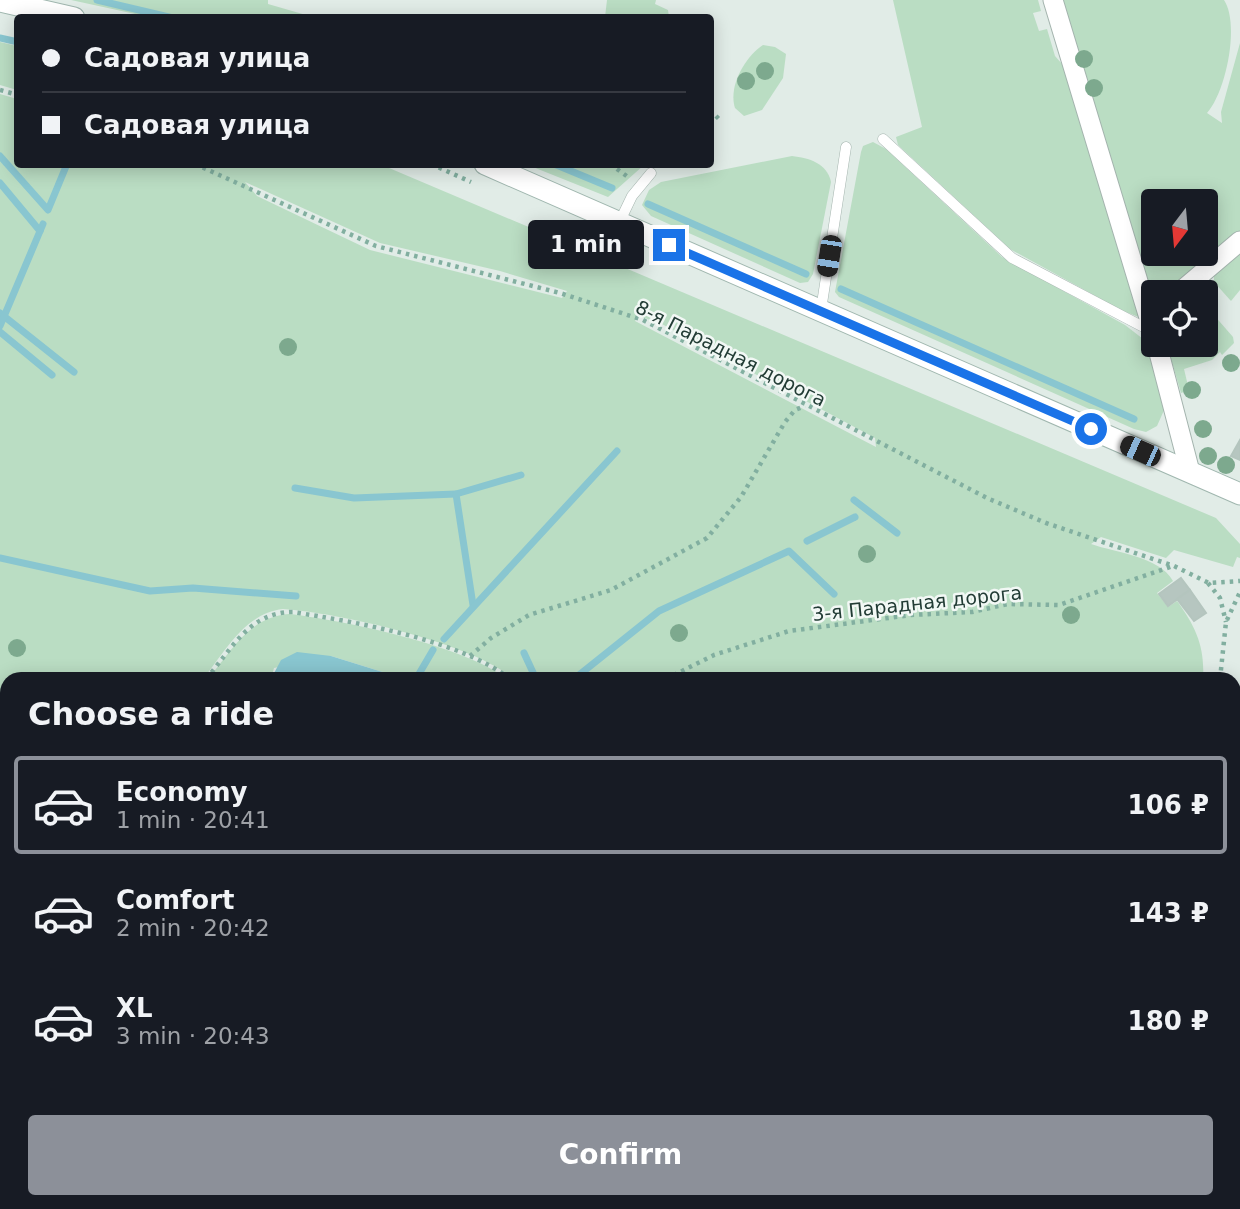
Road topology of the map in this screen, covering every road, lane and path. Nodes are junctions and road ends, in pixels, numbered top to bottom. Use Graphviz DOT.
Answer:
graph roads {
  1 [pos="1053,0"];
  2 [pos="0,1"];
  3 [pos="57,14"];
  4 [pos="714,114"];
  5 [pos="719,119"];
  6 [pos="883,139"];
  7 [pos="846,147"];
  8 [pos="204,168"];
  9 [pos="494,168"];
  10 [pos="616,168"];
  11 [pos="651,173"];
  12 [pos="640,185"];
  13 [pos="619,223"];
  14 [pos="1240,241"];
  15 [pos="1194,280"];
  16 [pos="1141,288"];
  17 [pos="821,310"];
  18 [pos="1141,319"];
  19 [pos="1160,357"];
  20 [pos="805,406"];
  21 [pos="1190,472"];
  22 [pos="1240,494"];
  23 [pos="1174,566"];
  24 [pos="1205,581"];
  25 [pos="1240,581"];
  26 [pos="1240,592"];
  27 [pos="1226,622"];
  28 [pos="470,656"];
  29 [pos="212,672"];
  30 [pos="502,672"];
  31 [pos="680,672"];
  32 [pos="1221,672"];
  1 -- 16 [label="street"];
  2 -- 3 [label="main road"];
  4 -- 5 [label="path"];
  6 -- 18 [label="lane"];
  7 -- 17 [label="lane"];
  8 -- 20 [label="path, 8-я Парадная дорога"];
  9 -- 13 [label="main road"];
  10 -- 12 [label="path"];
  11 -- 12 [label="lane"];
  12 -- 13 [label="lane"];
  13 -- 17 [label="main road"];
  14 -- 15 [label="street"];
  17 -- 21 [label="main road"];
  19 -- 21 [label="street"];
  20 -- 23 [label="path, 8-я Парадная дорога"];
  20 -- 28 [label="path"];
  21 -- 22 [label="main road"];
  23 -- 24 [label="path, 8-я Парадная дорога"];
  23 -- 31 [label="path, 3-я Парадная дорога"];
  24 -- 25 [label="path"];
  24 -- 27 [label="path"];
  26 -- 27 [label="path"];
  27 -- 32 [label="path"];
  28 -- 29 [label="path"];
  28 -- 30 [label="path"];
}
